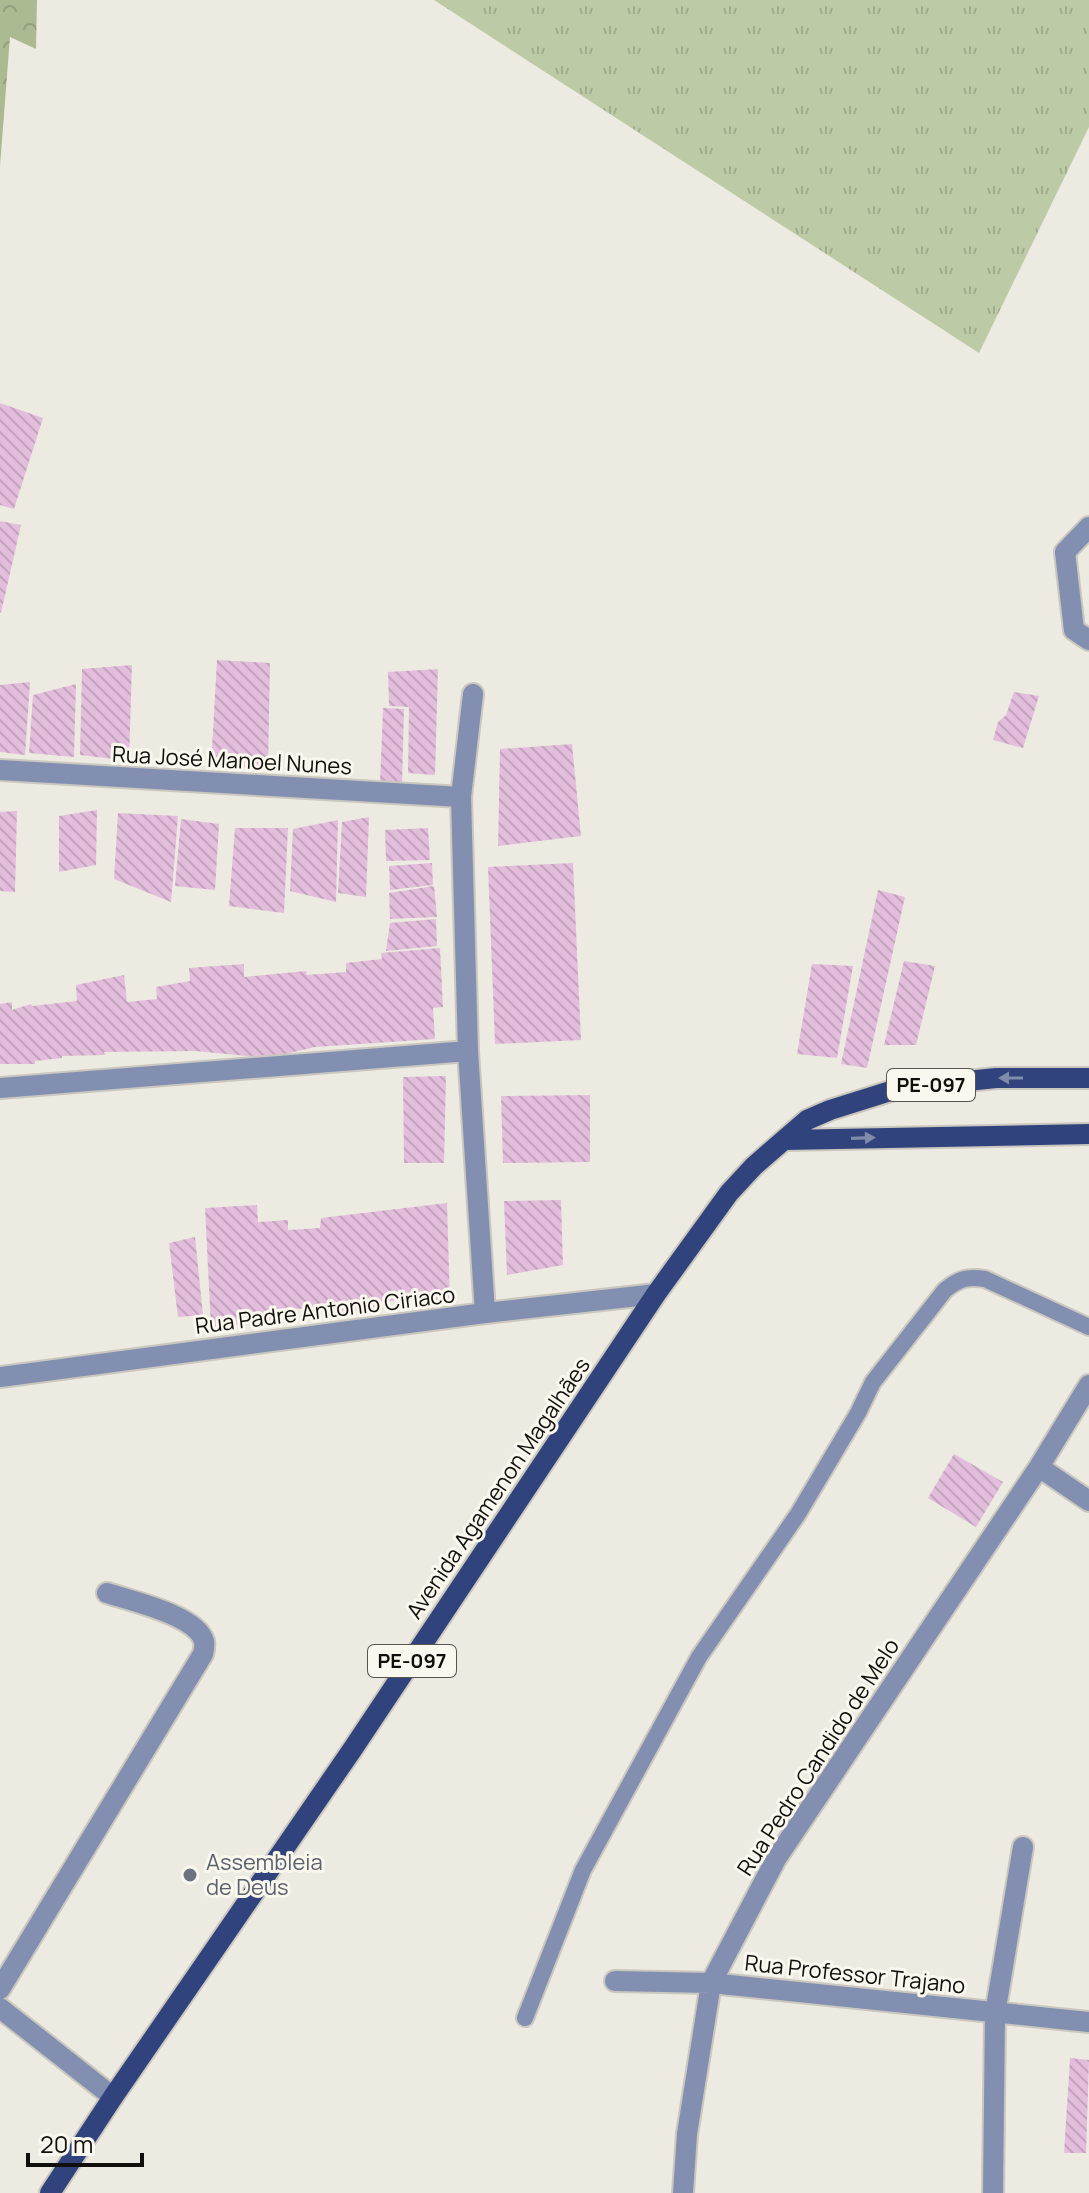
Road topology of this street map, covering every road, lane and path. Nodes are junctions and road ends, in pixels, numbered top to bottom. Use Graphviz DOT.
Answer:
graph roads {
  1 [pos="1089,527"];
  2 [pos="1089,640"];
  3 [pos="473,694"];
  4 [pos="0,770"];
  5 [pos="461,797"];
  6 [pos="468,1051"];
  7 [pos="1089,1078"];
  8 [pos="0,1088"];
  9 [pos="1089,1134"];
  10 [pos="785,1140"];
  11 [pos="656,1294"];
  12 [pos="485,1313"];
  13 [pos="1089,1327"];
  14 [pos="0,1377"];
  15 [pos="1089,1385"];
  16 [pos="1039,1467"];
  17 [pos="1089,1501"];
  18 [pos="107,1593"];
  19 [pos="1023,1847"];
  20 [pos="615,1981"];
  21 [pos="711,1983"];
  22 [pos="0,1989"];
  23 [pos="0,2008"];
  24 [pos="995,2014"];
  25 [pos="525,2018"];
  26 [pos="1089,2022"];
  27 [pos="113,2097"];
  28 [pos="50,2193"];
  29 [pos="683,2193"];
  30 [pos="993,2193"];
  1 -- 2 [label="street"];
  3 -- 5 [label="street"];
  4 -- 5 [label="street, Rua José Manoel Nunes"];
  5 -- 6 [label="street"];
  6 -- 8 [label="street"];
  6 -- 12 [label="street"];
  7 -- 10 [label="main road, Avenida Agamenon Magalhães / PE-097, one-way"];
  10 -- 9 [label="main road, one-way"];
  10 -- 11 [label="main road, Avenida Agamenon Magalhães / PE-097"];
  11 -- 12 [label="street, Rua Padre Antonio Ciriaco"];
  11 -- 27 [label="main road, Avenida Agamenon Magalhães / PE-097"];
  12 -- 14 [label="street, Rua Padre Antonio Ciriaco"];
  13 -- 25 [label="lane"];
  15 -- 16 [label="street, Rua Pedro Candido de Melo"];
  16 -- 17 [label="street"];
  16 -- 21 [label="street, Rua Pedro Candido de Melo"];
  18 -- 22 [label="street"];
  19 -- 24 [label="street"];
  20 -- 21 [label="street, Rua Professor Trajano"];
  21 -- 24 [label="street, Rua Professor Trajano"];
  21 -- 29 [label="street, Rua Pedro Candido de Melo"];
  23 -- 27 [label="street"];
  24 -- 26 [label="street, Rua Professor Trajano"];
  24 -- 30 [label="street"];
  27 -- 28 [label="main road, Avenida Agamenon Magalhães / PE-097"];
}
